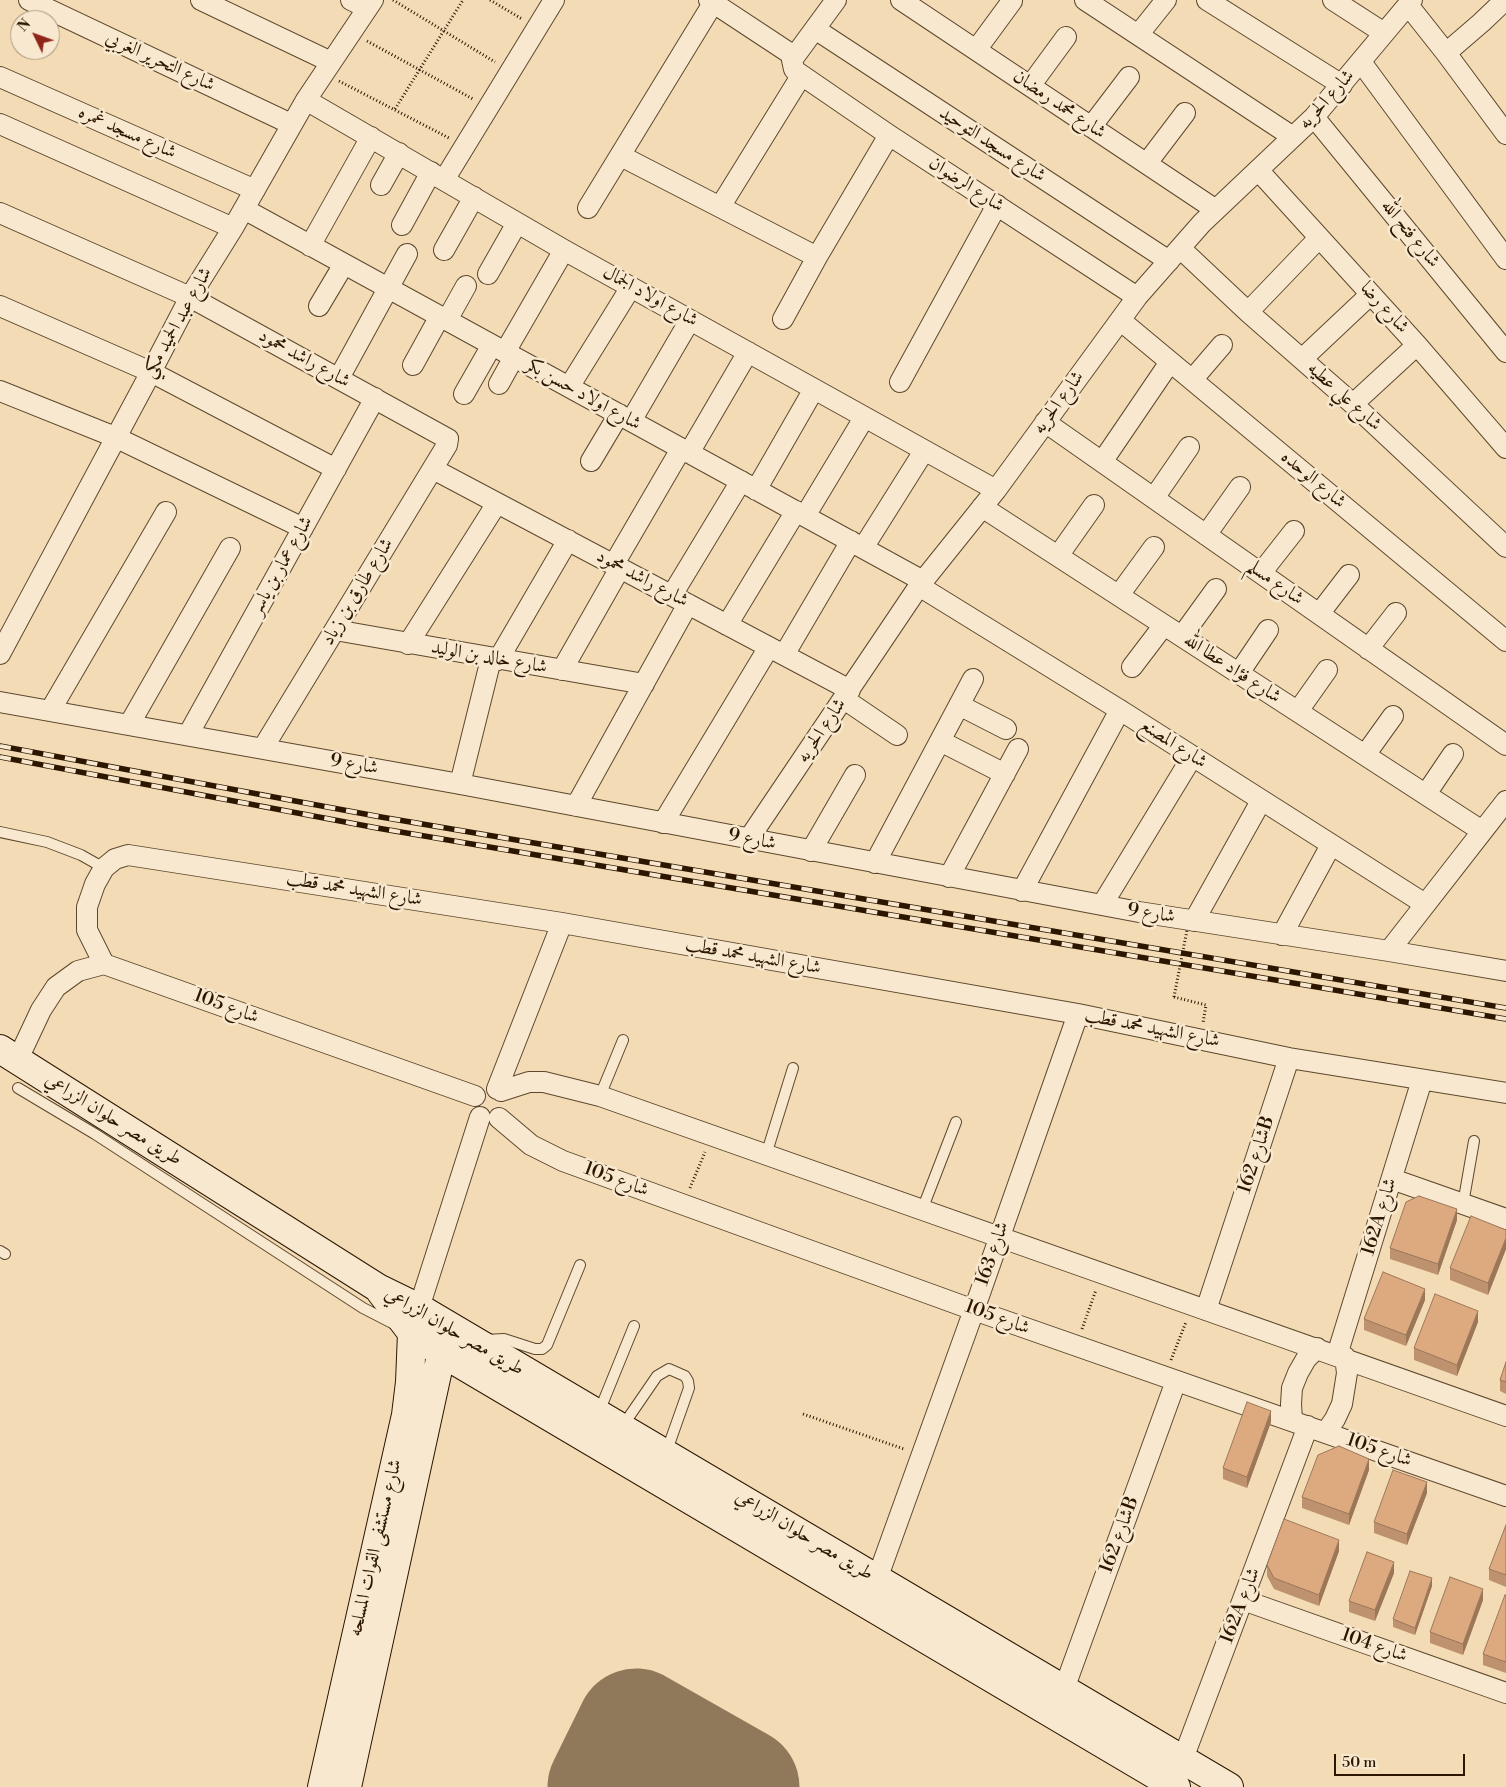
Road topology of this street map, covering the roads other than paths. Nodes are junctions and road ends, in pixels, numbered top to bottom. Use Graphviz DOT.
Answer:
graph roads {
  1 [pos="29,0"];
  2 [pos="201,0"];
  3 [pos="554,0"];
  4 [pos="836,0"];
  5 [pos="901,0"];
  6 [pos="1085,0"];
  7 [pos="1166,0"];
  8 [pos="1207,0"];
  9 [pos="1333,0"];
  10 [pos="1504,0"];
  11 [pos="713,1"];
  12 [pos="1012,1"];
  13 [pos="364,3"];
  14 [pos="1410,3"];
  15 [pos="922,6"];
  16 [pos="815,29"];
  17 [pos="1384,33"];
  18 [pos="1138,35"];
  19 [pos="1066,37"];
  20 [pos="976,50"];
  21 [pos="1446,53"];
  22 [pos="1361,62"];
  23 [pos="796,64"];
  24 [pos="327,68"];
  25 [pos="0,77"];
  26 [pos="1129,78"];
  27 [pos="1342,85"];
  28 [pos="1030,86"];
  29 [pos="306,100"];
  30 [pos="1185,113"];
  31 [pos="1314,116"];
  32 [pos="1503,123"];
  33 [pos="0,124"];
  34 [pos="291,124"];
  35 [pos="1091,127"];
  36 [pos="889,135"];
  37 [pos="371,137"];
  38 [pos="1293,137"];
  39 [pos="399,153"];
  40 [pos="621,156"];
  41 [pos="1147,164"];
  42 [pos="1258,170"];
  43 [pos="438,176"];
  44 [pos="381,185"];
  45 [pos="255,190"];
  46 [pos="474,197"];
  47 [pos="997,205"];
  48 [pos="588,208"];
  49 [pos="720,208"];
  50 [pos="244,210"];
  51 [pos="1216,210"];
  52 [pos="0,213"];
  53 [pos="517,223"];
  54 [pos="402,226"];
  55 [pos="233,228"];
  56 [pos="1320,238"];
  57 [pos="310,246"];
  58 [pos="444,250"];
  59 [pos="564,250"];
  60 [pos="407,254"];
  61 [pos="1174,254"];
  62 [pos="817,257"];
  63 [pos="1506,259"];
  64 [pos="344,264"];
  65 [pos="488,274"];
  66 [pos="466,286"];
  67 [pos="631,287"];
  68 [pos="389,289"];
  69 [pos="1371,294"];
  70 [pos="190,296"];
  71 [pos="1137,297"];
  72 [pos="0,306"];
  73 [pos="319,306"];
  74 [pos="1248,312"];
  75 [pos="443,318"];
  76 [pos="783,319"];
  77 [pos="690,320"];
  78 [pos="1120,320"];
  79 [pos="1222,345"];
  80 [pos="1417,345"];
  81 [pos="504,351"];
  82 [pos="748,352"];
  83 [pos="1506,352"];
  84 [pos="1302,359"];
  85 [pos="1170,362"];
  86 [pos="413,365"];
  87 [pos="151,372"];
  88 [pos="339,378"];
  89 [pos="1192,380"];
  90 [pos="900,382"];
  91 [pos="499,384"];
  92 [pos="569,388"];
  93 [pos="814,389"];
  94 [pos="0,391"];
  95 [pos="464,394"];
  96 [pos="375,398"];
  97 [pos="1353,404"];
  98 [pos="625,418"];
  99 [pos="864,418"];
  100 [pos="1045,422"];
  101 [pos="445,436"];
  102 [pos="115,437"];
  103 [pos="1189,447"];
  104 [pos="1506,448"];
  105 [pos="685,451"];
  106 [pos="924,451"];
  107 [pos="591,461"];
  108 [pos="1102,462"];
  109 [pos="336,469"];
  110 [pos="433,469"];
  111 [pos="749,486"];
  112 [pos="1240,487"];
  113 [pos="996,490"];
  114 [pos="1154,498"];
  115 [pos="497,503"];
  116 [pos="1094,505"];
  117 [pos="982,507"];
  118 [pos="166,512"];
  119 [pos="800,514"];
  120 [pos="303,528"];
  121 [pos="1294,531"];
  122 [pos="1206,535"];
  123 [pos="568,540"];
  124 [pos="857,545"];
  125 [pos="1154,547"];
  126 [pos="1506,547"];
  127 [pos="230,548"];
  128 [pos="1058,556"];
  129 [pos="617,566"];
  130 [pos="1261,574"];
  131 [pos="1349,575"];
  132 [pos="921,584"];
  133 [pos="1216,589"];
  134 [pos="1119,595"];
  135 [pos="680,600"];
  136 [pos="1396,613"];
  137 [pos="1319,614"];
  138 [pos="728,625"];
  139 [pos="1164,625"];
  140 [pos="335,630"];
  141 [pos="1268,630"];
  142 [pos="1182,636"];
  143 [pos="1506,641"];
  144 [pos="408,644"];
  145 [pos="1368,649"];
  146 [pos="776,651"];
  147 [pos="0,654"];
  148 [pos="495,659"];
  149 [pos="1132,667"];
  150 [pos="562,670"];
  151 [pos="1327,670"];
  152 [pos="1239,673"];
  153 [pos="974,679"];
  154 [pos="644,684"];
  155 [pos="847,694"];
  156 [pos="0,702"];
  157 [pos="960,705"];
  158 [pos="1120,710"];
  159 [pos="50,711"];
  160 [pos="1298,712"];
  161 [pos="1393,716"];
  162 [pos="128,725"];
  163 [pos="1006,729"];
  164 [pos="188,735"];
  165 [pos="897,735"];
  166 [pos="940,741"];
  167 [pos="1506,745"];
  168 [pos="263,748"];
  169 [pos="1018,749"];
  170 [pos="1453,754"];
  171 [pos="1365,755"];
  172 [pos="1192,757"];
  173 [pos="1005,774"];
  174 [pos="856,776"];
  175 [pos="460,784"];
  176 [pos="1426,794"];
  177 [pos="1506,800"];
  178 [pos="1261,801"];
  179 [pos="576,806"];
  180 [pos="663,823"];
  181 [pos="1482,831"];
  182 [pos="0,832"];
  183 [pos="748,840"];
  184 [pos="1330,845"];
  185 [pos="811,851"];
  186 [pos="875,863"];
  187 [pos="104,868"];
  188 [pos="949,877"];
  189 [pos="1022,891"];
  190 [pos="1425,904"];
  191 [pos="1102,906"];
  192 [pos="562,923"];
  193 [pos="1190,925"];
  194 [pos="1282,935"];
  195 [pos="1389,951"];
  196 [pos="104,964"];
  197 [pos="1504,968"];
  198 [pos="1078,1014"];
  199 [pos="623,1040"];
  200 [pos="6,1055"];
  201 [pos="1290,1058"];
  202 [pos="793,1068"];
  203 [pos="1422,1080"];
  204 [pos="18,1088"];
  205 [pos="499,1090"];
  206 [pos="1506,1093"];
  207 [pos="475,1096"];
  208 [pos="600,1096"];
  209 [pos="490,1117"];
  210 [pos="956,1122"];
  211 [pos="1474,1140"];
  212 [pos="766,1155"];
  213 [pos="1392,1179"];
  214 [pos="1463,1204"];
  215 [pos="922,1210"];
  216 [pos="1506,1219"];
  217 [pos="999,1237"];
  218 [pos="580,1265"];
  219 [pos="1199,1307"];
  220 [pos="974,1310"];
  221 [pos="415,1320"];
  222 [pos="447,1326"];
  223 [pos="634,1326"];
  224 [pos="474,1342"];
  225 [pos="1317,1348"];
  226 [pos="442,1353"];
  227 [pos="1341,1356"];
  228 [pos="1171,1379"];
  229 [pos="597,1415"];
  230 [pos="1506,1416"];
  231 [pos="1309,1426"];
  232 [pos="614,1439"];
  233 [pos="666,1454"];
  234 [pos="657,1480"];
  235 [pos="1506,1496"];
  236 [pos="877,1579"];
  237 [pos="1243,1600"];
  238 [pos="1064,1688"];
  239 [pos="1506,1693"];
  240 [pos="1183,1761"];
  241 [pos="1174,1786"];
  242 [pos="322,1787"];
  243 [pos="347,1787"];
  244 [pos="1229,1787"];
  1 -- 34 [label="street, شارع التحرير الغربي"];
  2 -- 24 [label="street"];
  3 -- 43 [label="street"];
  4 -- 16 [label="street"];
  5 -- 15 [label="street, شارع محمد رمضان"];
  6 -- 18 [label="street"];
  7 -- 18 [label="street"];
  8 -- 27 [label="street"];
  9 -- 17 [label="street"];
  10 -- 21 [label="street"];
  11 -- 23 [label="street, شارع الرضوان"];
  11 -- 40 [label="street"];
  12 -- 20 [label="street"];
  13 -- 24 [label="street, شارع عبد الحميد مكي"];
  14 -- 17 [label="street, شارع الحريه"];
  14 -- 21 [label="street"];
  15 -- 20 [label="street, شارع محمد رمضان"];
  16 -- 23 [label="street"];
  16 -- 61 [label="street, شارع مسجد التوحيد"];
  17 -- 22 [label="street, شارع الحريه"];
  18 -- 38 [label="street"];
  19 -- 28 [label="street"];
  20 -- 28 [label="street, شارع محمد رمضان"];
  21 -- 32 [label="street"];
  22 -- 27 [label="street, شارع الحريه"];
  22 -- 63 [label="street"];
  23 -- 36 [label="street, شارع الرضوان"];
  23 -- 49 [label="street"];
  24 -- 29 [label="street, شارع عبد الحميد مكي"];
  25 -- 45 [label="street, شارع مسجد غمره"];
  26 -- 35 [label="street"];
  27 -- 31 [label="street, شارع الحريه"];
  28 -- 35 [label="street, شارع محمد رمضان"];
  29 -- 34 [label="street, شارع عبد الحميد مكي"];
  29 -- 37 [label="street, شارع اولاد الجمال"];
  30 -- 41 [label="street"];
  31 -- 38 [label="street, شارع الحريه"];
  31 -- 83 [label="street, شارع فتح الله"];
  33 -- 55 [label="street"];
  34 -- 45 [label="street, شارع عبد الحميد مكي"];
  35 -- 41 [label="street, شارع محمد رمضان"];
  36 -- 47 [label="street, شارع الرضوان"];
  36 -- 62 [label="street"];
  37 -- 39 [label="street, شارع اولاد الجمال"];
  37 -- 57 [label="street"];
  38 -- 42 [label="street, شارع الحريه"];
  39 -- 43 [label="street, شارع اولاد الجمال"];
  39 -- 44 [label="street"];
  40 -- 48 [label="street"];
  40 -- 49 [label="street"];
  41 -- 51 [label="street, شارع محمد رمضان"];
  42 -- 51 [label="street, شارع الحريه"];
  42 -- 56 [label="street, شارع رضا"];
  43 -- 46 [label="street, شارع اولاد الجمال"];
  43 -- 54 [label="street"];
  45 -- 50 [label="street, شارع عبد الحميد مكي"];
  46 -- 53 [label="street, شارع اولاد الجمال"];
  46 -- 58 [label="street"];
  47 -- 71 [label="street, شارع الرضوان"];
  47 -- 90 [label="street"];
  49 -- 62 [label="street"];
  50 -- 55 [label="street, شارع عبد الحميد مكي"];
  50 -- 57 [label="street, شارع اولاد حسن بكر"];
  51 -- 61 [label="street, شارع الحريه"];
  52 -- 70 [label="street, شارع راشد محمود"];
  53 -- 59 [label="street, شارع اولاد الجمال"];
  53 -- 65 [label="street"];
  55 -- 70 [label="street, شارع عبد الحميد مكي"];
  56 -- 69 [label="street, شارع رضا"];
  56 -- 74 [label="street"];
  57 -- 64 [label="street, شارع اولاد حسن بكر"];
  59 -- 67 [label="street, شارع اولاد الجمال"];
  59 -- 81 [label="street"];
  60 -- 68 [label="street"];
  61 -- 71 [label="street, شارع الحريه"];
  61 -- 74 [label="street, شارع علي عطيه"];
  62 -- 76 [label="street"];
  64 -- 68 [label="street, شارع اولاد حسن بكر"];
  64 -- 73 [label="street"];
  66 -- 75 [label="street"];
  67 -- 77 [label="street, شارع اولاد الجمال"];
  67 -- 92 [label="street"];
  68 -- 75 [label="street, شارع اولاد حسن بكر"];
  68 -- 88 [label="street"];
  69 -- 80 [label="street, شارع رضا"];
  69 -- 84 [label="street"];
  70 -- 87 [label="street, شارع عبد الحميد مكي"];
  70 -- 88 [label="street, شارع راشد محمود"];
  71 -- 78 [label="street, شارع الحريه"];
  72 -- 87 [label="street"];
  74 -- 84 [label="street, شارع علي عطيه"];
  75 -- 81 [label="street, شارع اولاد حسن بكر"];
  75 -- 86 [label="street"];
  77 -- 82 [label="street, شارع اولاد الجمال"];
  77 -- 98 [label="street"];
  78 -- 85 [label="street, شارع الوحده"];
  78 -- 100 [label="street, شارع الحريه"];
  79 -- 89 [label="street"];
  80 -- 97 [label="street"];
  80 -- 104 [label="street, شارع رضا"];
  81 -- 91 [label="street"];
  81 -- 92 [label="street, شارع اولاد حسن بكر"];
  81 -- 95 [label="street"];
  82 -- 93 [label="street, شارع اولاد الجمال"];
  82 -- 105 [label="street"];
  84 -- 97 [label="street, شارع علي عطيه"];
  85 -- 89 [label="street, شارع الوحده"];
  85 -- 108 [label="street"];
  87 -- 102 [label="street, شارع عبد الحميد مكي"];
  87 -- 109 [label="street"];
  88 -- 96 [label="street, شارع راشد محمود"];
  89 -- 143 [label="street, شارع الوحده"];
  92 -- 98 [label="street, شارع اولاد حسن بكر"];
  93 -- 99 [label="street, شارع اولاد الجمال"];
  93 -- 111 [label="street"];
  94 -- 102 [label="street"];
  96 -- 101 [label="street, شارع راشد محمود"];
  96 -- 109 [label="street, شارع عمار بن ياسر"];
  97 -- 126 [label="street, شارع علي عطيه"];
  98 -- 105 [label="street, شارع اولاد حسن بكر"];
  98 -- 107 [label="street"];
  99 -- 106 [label="street, شارع اولاد الجمال"];
  99 -- 119 [label="street"];
  100 -- 108 [label="street, شارع مسلم"];
  100 -- 113 [label="street, شارع الحريه"];
  101 -- 110 [label="street, شارع طارق بن زياد"];
  102 -- 120 [label="street"];
  102 -- 147 [label="street, شارع عبد الحميد مكي"];
  103 -- 114 [label="street"];
  105 -- 111 [label="street, شارع اولاد حسن بكر"];
  105 -- 129 [label="street"];
  106 -- 113 [label="street, شارع اولاد الجمال"];
  106 -- 124 [label="street"];
  108 -- 114 [label="street, شارع مسلم"];
  109 -- 120 [label="street, شارع عمار بن ياسر"];
  110 -- 115 [label="street, شارع راشد محمود"];
  110 -- 140 [label="street, شارع طارق بن زياد"];
  111 -- 119 [label="street, شارع اولاد حسن بكر"];
  111 -- 135 [label="street"];
  112 -- 122 [label="street"];
  113 -- 117 [label="street, شارع الحريه"];
  114 -- 122 [label="street, شارع مسلم"];
  115 -- 123 [label="street, شارع راشد محمود"];
  115 -- 144 [label="street"];
  116 -- 128 [label="street"];
  117 -- 128 [label="street, شارع فؤاد عطا الله"];
  117 -- 132 [label="street, شارع الحريه"];
  118 -- 159 [label="street"];
  119 -- 124 [label="street, شارع اولاد حسن بكر"];
  119 -- 138 [label="street"];
  120 -- 164 [label="street, شارع عمار بن ياسر"];
  121 -- 130 [label="street"];
  122 -- 130 [label="street, شارع مسلم"];
  123 -- 129 [label="street, شارع راشد محمود"];
  123 -- 148 [label="street"];
  124 -- 132 [label="street, شارع اولاد حسن بكر"];
  124 -- 146 [label="street"];
  125 -- 134 [label="street"];
  127 -- 162 [label="street"];
  128 -- 134 [label="street, شارع فؤاد عطا الله"];
  129 -- 135 [label="street, شارع راشد محمود"];
  129 -- 150 [label="street"];
  130 -- 137 [label="street, شارع مسلم"];
  131 -- 137 [label="street"];
  132 -- 155 [label="street, شارع الحريه"];
  132 -- 158 [label="street, شارع المصنع"];
  133 -- 142 [label="street"];
  134 -- 139 [label="street, شارع فؤاد عطا الله"];
  135 -- 138 [label="street, شارع راشد محمود"];
  135 -- 154 [label="street"];
  136 -- 145 [label="street"];
  137 -- 145 [label="street, شارع مسلم"];
  138 -- 146 [label="street, شارع راشد محمود"];
  139 -- 142 [label="street, شارع فؤاد عطا الله"];
  139 -- 149 [label="street"];
  140 -- 144 [label="street, شارع خالد بن الوليد"];
  140 -- 168 [label="street, شارع طارق بن زياد"];
  141 -- 152 [label="street"];
  142 -- 152 [label="street, شارع فؤاد عطا الله"];
  144 -- 148 [label="street, شارع خالد بن الوليد"];
  145 -- 167 [label="street, شارع مسلم"];
  146 -- 155 [label="street, شارع راشد محمود"];
  146 -- 180 [label="street"];
  148 -- 150 [label="street, شارع خالد بن الوليد"];
  148 -- 175 [label="street"];
  150 -- 154 [label="street, شارع خالد بن الوليد"];
  151 -- 160 [label="street"];
  152 -- 160 [label="street, شارع فؤاد عطا الله"];
  153 -- 157 [label="street"];
  154 -- 179 [label="street"];
  155 -- 165 [label="street, شارع راشد محمود"];
  155 -- 183 [label="street, شارع الحريه"];
  156 -- 159 [label="street, شارع 9"];
  157 -- 163 [label="street"];
  157 -- 166 [label="street"];
  158 -- 172 [label="street, شارع المصنع"];
  158 -- 189 [label="street"];
  159 -- 162 [label="street, شارع 9"];
  160 -- 171 [label="street, شارع فؤاد عطا الله"];
  161 -- 171 [label="street"];
  162 -- 164 [label="street, شارع 9"];
  164 -- 168 [label="street, شارع 9"];
  166 -- 173 [label="street"];
  166 -- 186 [label="street"];
  168 -- 175 [label="street, شارع 9"];
  169 -- 173 [label="street"];
  170 -- 176 [label="street"];
  171 -- 176 [label="street, شارع فؤاد عطا الله"];
  172 -- 178 [label="street, شارع المصنع"];
  172 -- 191 [label="street"];
  173 -- 188 [label="street"];
  174 -- 185 [label="street"];
  175 -- 179 [label="street, شارع 9"];
  176 -- 181 [label="street, شارع فؤاد عطا الله"];
  177 -- 181 [label="street"];
  178 -- 184 [label="street, شارع المصنع"];
  178 -- 193 [label="street"];
  179 -- 180 [label="street, شارع 9"];
  180 -- 183 [label="street, شارع 9"];
  181 -- 190 [label="street"];
  182 -- 187 [label="lane"];
  183 -- 185 [label="street, شارع 9"];
  184 -- 190 [label="street, شارع المصنع"];
  184 -- 194 [label="street"];
  185 -- 186 [label="street, شارع 9"];
  186 -- 188 [label="street, شارع 9"];
  187 -- 192 [label="street, شارع الشهيد محمد قطب"];
  187 -- 196 [label="street"];
  188 -- 189 [label="street, شارع 9"];
  189 -- 191 [label="street, شارع 9"];
  190 -- 195 [label="street"];
  191 -- 193 [label="street, شارع 9"];
  192 -- 198 [label="street, شارع الشهيد محمد قطب"];
  192 -- 205 [label="street"];
  193 -- 194 [label="street, شارع 9"];
  194 -- 195 [label="street, شارع 9"];
  195 -- 197 [label="street, شارع 9"];
  196 -- 200 [label="street"];
  196 -- 207 [label="street, شارع 105"];
  198 -- 201 [label="street, شارع الشهيد محمد قطب"];
  198 -- 217 [label="street, شارع 163"];
  199 -- 208 [label="lane"];
  200 -- 221 [label="main road, طريق مصر حلوان الزراعي"];
  201 -- 203 [label="street, شارع الشهيد محمد قطب"];
  201 -- 219 [label="street, شارع 162B"];
  202 -- 212 [label="lane"];
  203 -- 206 [label="street, شارع الشهيد محمد قطب"];
  203 -- 213 [label="street, 162A شارع"];
  204 -- 221 [label="lane"];
  205 -- 207 [label="street"];
  205 -- 208 [label="street"];
  205 -- 209 [label="street"];
  207 -- 209 [label="street"];
  208 -- 212 [label="street"];
  209 -- 220 [label="street, شارع 105"];
  209 -- 221 [label="street"];
  210 -- 215 [label="lane"];
  211 -- 214 [label="lane"];
  212 -- 215 [label="street"];
  213 -- 214 [label="street"];
  213 -- 227 [label="street, 162A شارع"];
  214 -- 216 [label="street"];
  215 -- 217 [label="street"];
  217 -- 219 [label="street"];
  217 -- 220 [label="street, شارع 163"];
  218 -- 224 [label="lane"];
  219 -- 225 [label="street"];
  220 -- 228 [label="street, شارع 105"];
  220 -- 236 [label="street, شارع 163"];
  221 -- 222 [label="main road, طريق مصر حلوان الزراعي"];
  221 -- 226 [label="main road, طريق مصر حلوان الزراعي"];
  221 -- 242 [label="main road, شارع مستشفى القوات المسلحه"];
  222 -- 224 [label="main road, طريق مصر حلوان الزراعي"];
  222 -- 226 [label="main road, شارع مستشفى القوات المسلحه"];
  223 -- 229 [label="lane"];
  224 -- 229 [label="main road, طريق مصر حلوان الزراعي"];
  225 -- 227 [label="street"];
  225 -- 231 [label="street"];
  226 -- 232 [label="main road, طريق مصر حلوان الزراعي"];
  226 -- 243 [label="main road, شارع مستشفى القوات المسلحه"];
  227 -- 230 [label="street"];
  227 -- 231 [label="street"];
  228 -- 231 [label="street, شارع 105"];
  228 -- 238 [label="street, شارع 162B"];
  229 -- 232 [label="main road, طريق مصر حلوان الزراعي"];
  231 -- 235 [label="street, شارع 105"];
  231 -- 237 [label="street, 162A شارع"];
  232 -- 233 [label="main road, طريق مصر حلوان الزراعي"];
  232 -- 233 [label="lane"];
  232 -- 234 [label="main road, طريق مصر حلوان الزراعي"];
  233 -- 234 [label="main road"];
  233 -- 236 [label="main road, طريق مصر حلوان الزراعي"];
  234 -- 241 [label="main road, طريق مصر حلوان الزراعي"];
  236 -- 238 [label="main road, طريق مصر حلوان الزراعي"];
  237 -- 239 [label="street, شارع 104"];
  237 -- 240 [label="street, 162A شارع"];
  238 -- 240 [label="main road, طريق مصر حلوان الزراعي"];
  240 -- 241 [label="street, 162A شارع"];
  240 -- 244 [label="main road, طريق مصر حلوان الزراعي"];
}
